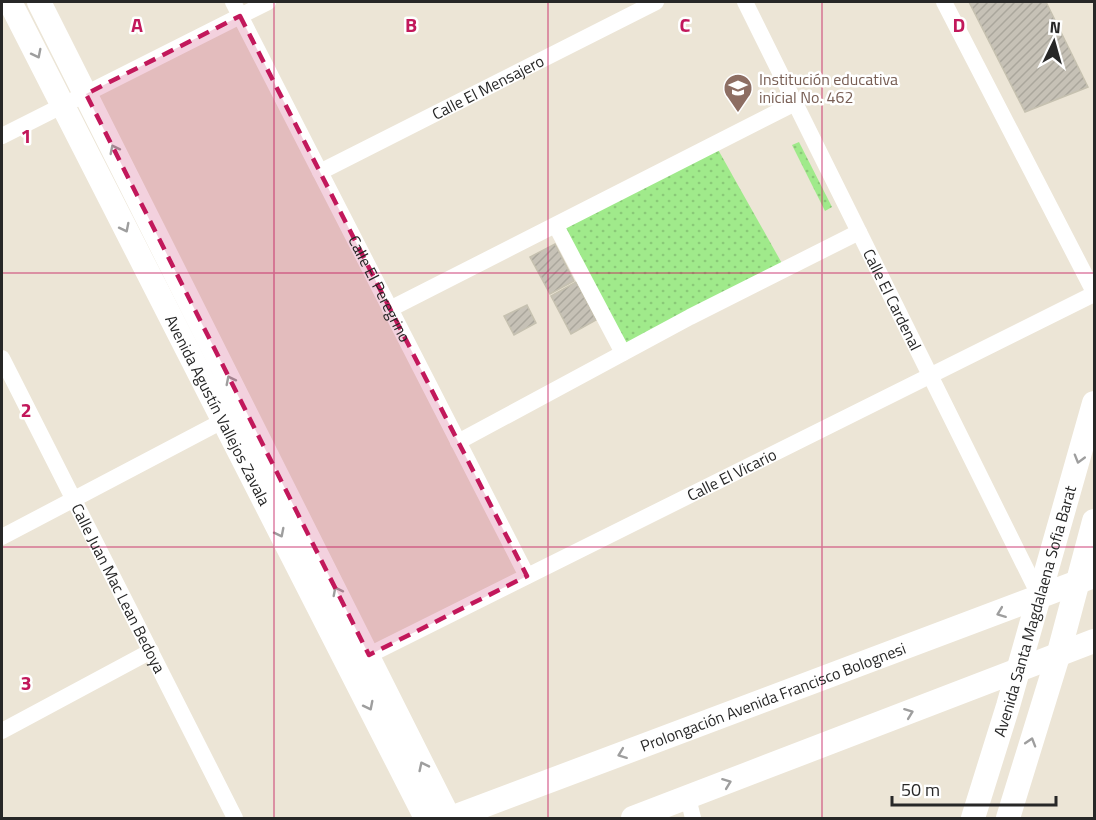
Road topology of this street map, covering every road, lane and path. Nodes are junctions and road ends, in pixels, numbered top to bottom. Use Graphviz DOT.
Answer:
graph roads {
  1 [pos="10,2"];
  2 [pos="39,2"];
  3 [pos="268,2"];
  4 [pos="656,2"];
  5 [pos="745,2"];
  6 [pos="944,2"];
  7 [pos="236,9"];
  8 [pos="86,94"];
  9 [pos="795,103"];
  10 [pos="63,105"];
  11 [pos="2,136"];
  12 [pos="320,172"];
  13 [pos="556,226"];
  14 [pos="859,231"];
  15 [pos="1095,293"];
  16 [pos="390,309"];
  17 [pos="623,353"];
  18 [pos="2,358"];
  19 [pos="931,375"];
  20 [pos="1095,403"];
  21 [pos="245,409"];
  22 [pos="223,421"];
  23 [pos="458,441"];
  24 [pos="74,499"];
  25 [pos="1095,521"];
  26 [pos="2,537"];
  27 [pos="527,576"];
  28 [pos="1086,579"];
  29 [pos="1040,597"];
  30 [pos="1095,641"];
  31 [pos="151,651"];
  32 [pos="369,655"];
  33 [pos="1058,656"];
  34 [pos="1019,669"];
  35 [pos="2,731"];
  36 [pos="691,808"];
  37 [pos="235,819"];
  38 [pos="426,819"];
  39 [pos="450,819"];
  40 [pos="633,819"];
  41 [pos="973,819"];
  42 [pos="1008,819"];
  1 -- 10 [label="street, Avenida Agustín Vallejos Zavala, one-way"];
  2 -- 8 [label="street, Avenida Agustín Vallejos Zavala"];
  3 -- 7 [label="street"];
  4 -- 12 [label="street, Calle El Mensajero"];
  5 -- 9 [label="street, Calle El Cardenal"];
  6 -- 15 [label="street"];
  7 -- 8 [label="street"];
  7 -- 12 [label="street, Calle El Peregrino"];
  8 -- 10 [label="street"];
  21 -- 8 [label="street, Avenida Agustín Vallejos Zavala, one-way"];
  9 -- 13 [label="street"];
  9 -- 14 [label="street, Calle El Cardenal"];
  10 -- 11 [label="street"];
  10 -- 22 [label="street, Avenida Agustín Vallejos Zavala, one-way"];
  12 -- 16 [label="street, Calle El Peregrino"];
  13 -- 16 [label="street"];
  13 -- 17 [label="street"];
  14 -- 17 [label="street"];
  14 -- 19 [label="street, Calle El Cardenal"];
  15 -- 19 [label="street, Calle El Vicario"];
  16 -- 23 [label="street, Calle El Peregrino"];
  17 -- 23 [label="street"];
  18 -- 24 [label="street, Calle Juan Mac Lean Bedoya"];
  19 -- 27 [label="street, Calle El Vicario"];
  19 -- 29 [label="street, Calle El Cardenal"];
  20 -- 29 [label="street, Avenida Santa Magdalaena Sofia Barat, one-way"];
  21 -- 22 [label="street"];
  32 -- 21 [label="street, Avenida Agustín Vallejos Zavala, one-way"];
  22 -- 24 [label="street"];
  22 -- 38 [label="street, Avenida Agustín Vallejos Zavala, one-way"];
  23 -- 27 [label="street, Calle El Peregrino"];
  24 -- 26 [label="street"];
  24 -- 31 [label="street, Calle Juan Mac Lean Bedoya"];
  25 -- 28 [label="street, Avenida Santa Magdalaena Sofia Barat"];
  27 -- 32 [label="street, Calle El Vicario"];
  28 -- 29 [label="street, Prolongación Avenida Francisco Bolognesi"];
  28 -- 33 [label="street, Avenida Santa Magdalaena Sofia Barat"];
  29 -- 34 [label="street, Avenida Santa Magdalaena Sofia Barat"];
  29 -- 39 [label="street, Prolongación Avenida Francisco Bolognesi, one-way"];
  30 -- 33 [label="street"];
  31 -- 35 [label="street"];
  31 -- 37 [label="street, Calle Juan Mac Lean Bedoya"];
  39 -- 32 [label="street, Avenida Agustín Vallejos Zavala, one-way"];
  33 -- 34 [label="street"];
  42 -- 33 [label="street, Avenida Santa Magdalaena Sofia Barat, one-way"];
  36 -- 34 [label="street, one-way"];
  34 -- 41 [label="street, Avenida Santa Magdalaena Sofia Barat"];
  36 -- 40 [label="street"];
}
